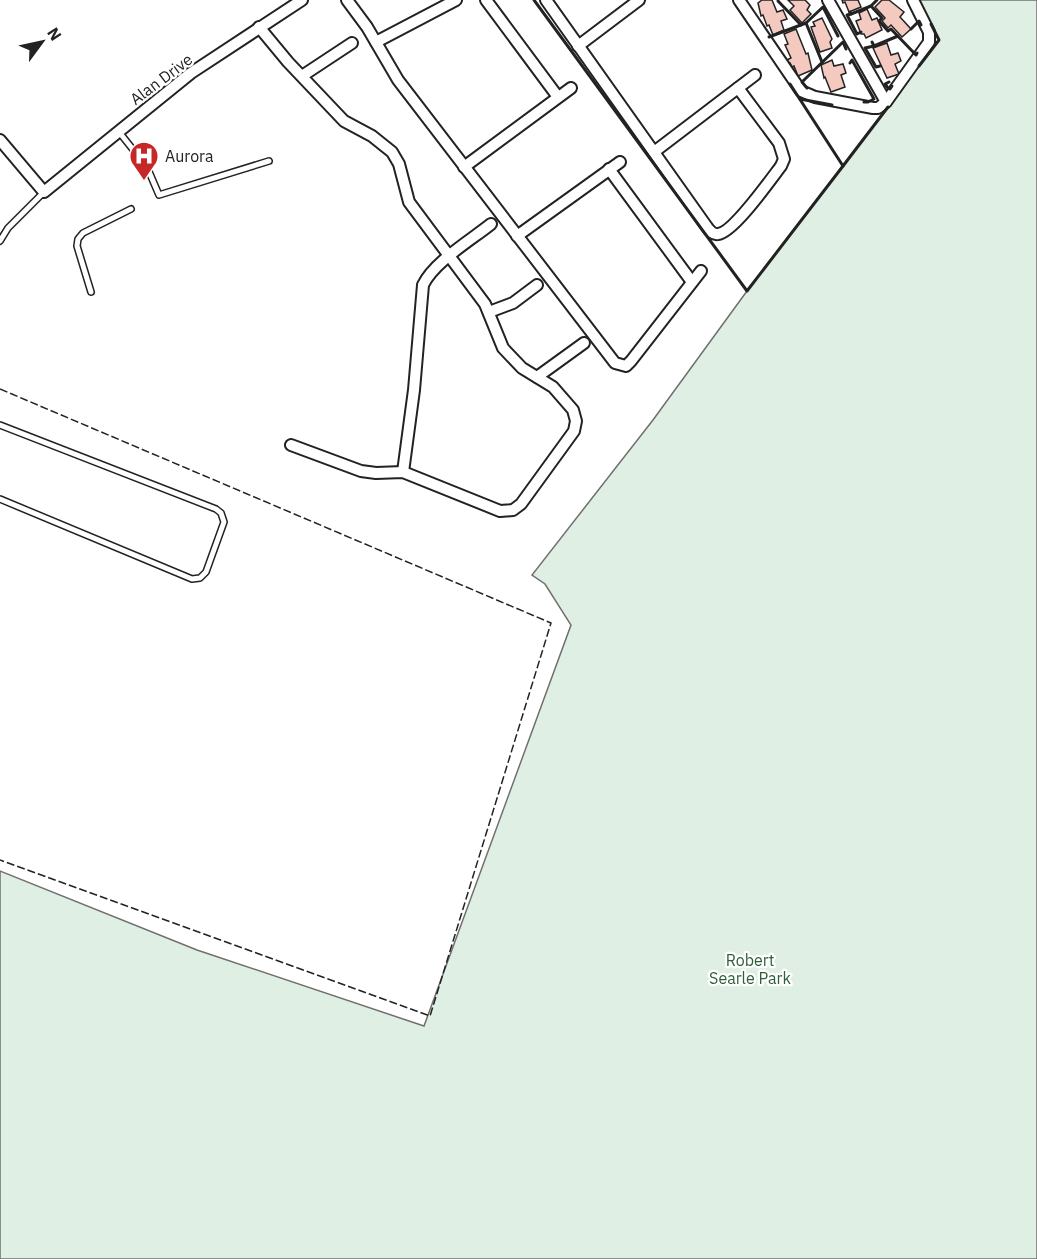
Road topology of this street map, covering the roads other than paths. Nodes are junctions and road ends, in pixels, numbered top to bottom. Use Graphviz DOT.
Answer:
graph roads {
  1 [pos="302,0"];
  2 [pos="346,0"];
  3 [pos="456,0"];
  4 [pos="486,0"];
  5 [pos="546,0"];
  6 [pos="639,0"];
  7 [pos="739,0"];
  8 [pos="828,0"];
  9 [pos="913,0"];
  10 [pos="259,27"];
  11 [pos="376,42"];
  12 [pos="352,43"];
  13 [pos="578,46"];
  14 [pos="755,75"];
  15 [pos="302,76"];
  16 [pos="571,88"];
  17 [pos="738,88"];
  18 [pos="558,97"];
  19 [pos="886,102"];
  20 [pos="118,130"];
  21 [pos="0,140"];
  22 [pos="654,152"];
  23 [pos="269,162"];
  24 [pos="620,162"];
  25 [pos="464,167"];
  26 [pos="609,170"];
  27 [pos="44,192"];
  28 [pos="131,209"];
  29 [pos="491,224"];
  30 [pos="518,236"];
  31 [pos="0,241"];
  32 [pos="449,257"];
  33 [pos="701,271"];
  34 [pos="692,282"];
  35 [pos="537,285"];
  36 [pos="91,292"];
  37 [pos="489,312"];
  38 [pos="584,343"];
  39 [pos="537,377"];
  40 [pos="0,425"];
  41 [pos="291,445"];
  42 [pos="403,472"];
  43 [pos="0,499"];
  1 -- 10 [label="street, Alan Drive"];
  2 -- 11 [label="street"];
  3 -- 11 [label="street"];
  4 -- 18 [label="street"];
  5 -- 13 [label="street"];
  6 -- 13 [label="street"];
  7 -- 19 [label="street"];
  8 -- 19 [label="street"];
  9 -- 19 [label="street"];
  10 -- 15 [label="street"];
  10 -- 20 [label="street, Alan Drive"];
  11 -- 25 [label="street"];
  12 -- 15 [label="street"];
  13 -- 22 [label="street"];
  14 -- 17 [label="street"];
  15 -- 32 [label="street"];
  16 -- 18 [label="street"];
  17 -- 22 [label="street"];
  17 -- 22 [label="street"];
  18 -- 25 [label="street"];
  20 -- 23 [label="lane"];
  20 -- 27 [label="street, Alan Drive"];
  21 -- 27 [label="street"];
  24 -- 26 [label="street"];
  25 -- 30 [label="street"];
  26 -- 30 [label="street"];
  26 -- 34 [label="street"];
  27 -- 31 [label="lane"];
  28 -- 36 [label="lane"];
  29 -- 32 [label="street"];
  30 -- 34 [label="street"];
  32 -- 37 [label="street"];
  32 -- 42 [label="street"];
  33 -- 34 [label="street"];
  35 -- 37 [label="street"];
  37 -- 39 [label="street"];
  38 -- 39 [label="street"];
  39 -- 42 [label="street"];
  40 -- 43 [label="lane"];
  41 -- 42 [label="street"];
}
